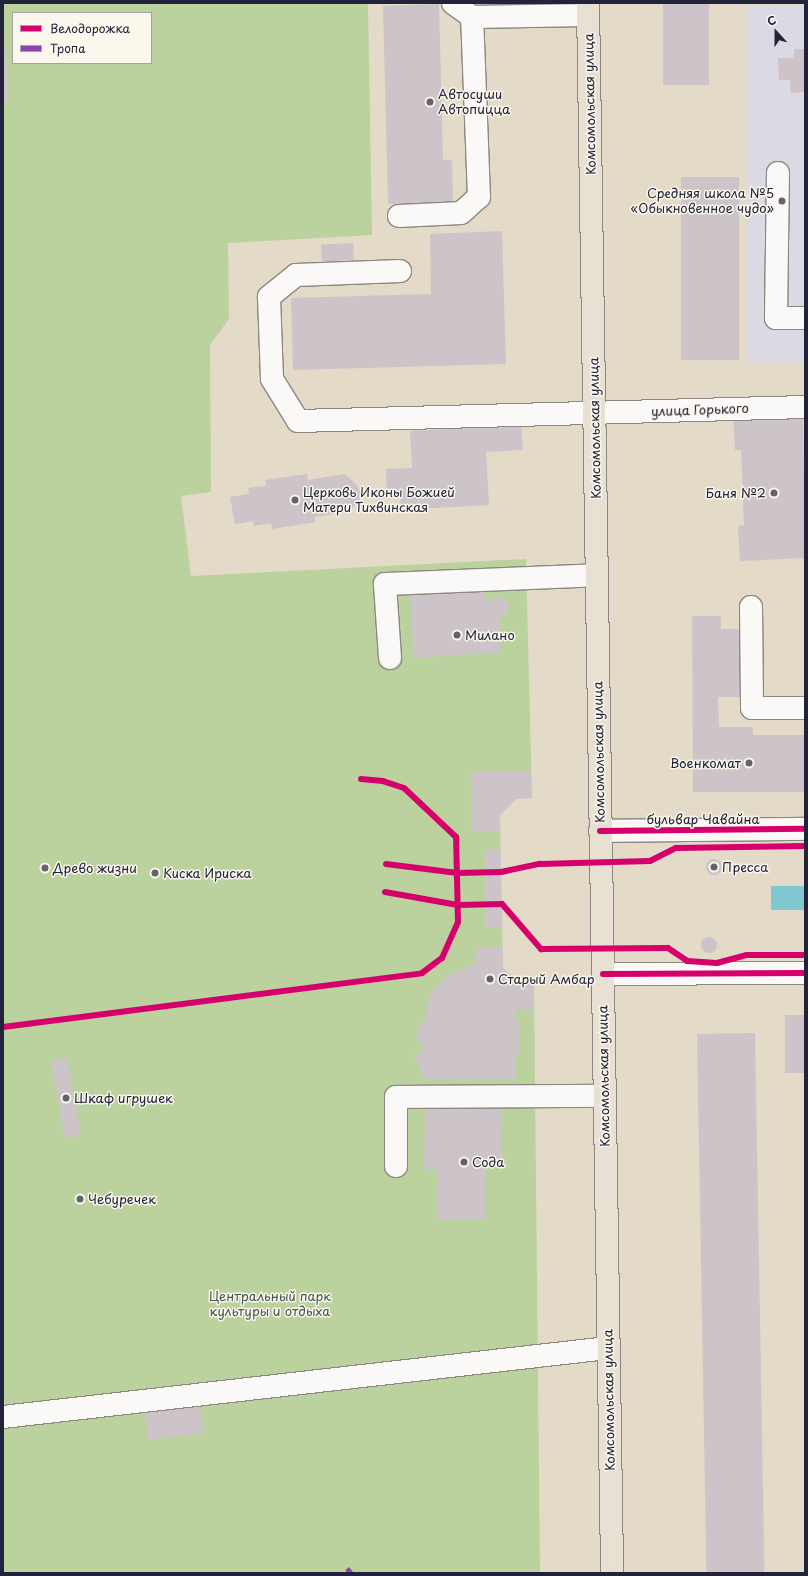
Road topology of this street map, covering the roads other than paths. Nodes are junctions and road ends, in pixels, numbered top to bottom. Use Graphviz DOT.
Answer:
graph roads {
  1 [pos="453,3"];
  2 [pos="588,9"];
  3 [pos="472,17"];
  4 [pos="778,173"];
  5 [pos="400,216"];
  6 [pos="400,271"];
  7 [pos="805,318"];
  8 [pos="805,407"];
  9 [pos="595,413"];
  10 [pos="597,575"];
  11 [pos="751,607"];
  12 [pos="390,658"];
  13 [pos="805,708"];
  14 [pos="805,829"];
  15 [pos="600,831"];
  16 [pos="805,973"];
  17 [pos="603,974"];
  18 [pos="604,1096"];
  19 [pos="396,1166"];
  20 [pos="608,1348"];
  21 [pos="3,1417"];
  22 [pos="612,1573"];
  1 -- 3 [label="street"];
  2 -- 3 [label="street"];
  2 -- 9 [label="main road, Комсомольская улица"];
  3 -- 5 [label="street"];
  4 -- 7 [label="street"];
  6 -- 9 [label="street, улица Горького"];
  8 -- 9 [label="street, улица Горького"];
  9 -- 10 [label="main road, Комсомольская улица"];
  10 -- 12 [label="street"];
  10 -- 15 [label="main road, Комсомольская улица"];
  11 -- 13 [label="street"];
  14 -- 15 [label="street, бульвар Чавайна"];
  15 -- 17 [label="main road, Комсомольская улица"];
  16 -- 17 [label="street"];
  17 -- 18 [label="main road, Комсомольская улица"];
  18 -- 19 [label="street"];
  18 -- 20 [label="main road, Комсомольская улица"];
  20 -- 21 [label="street"];
  20 -- 22 [label="main road, Комсомольская улица"];
}
